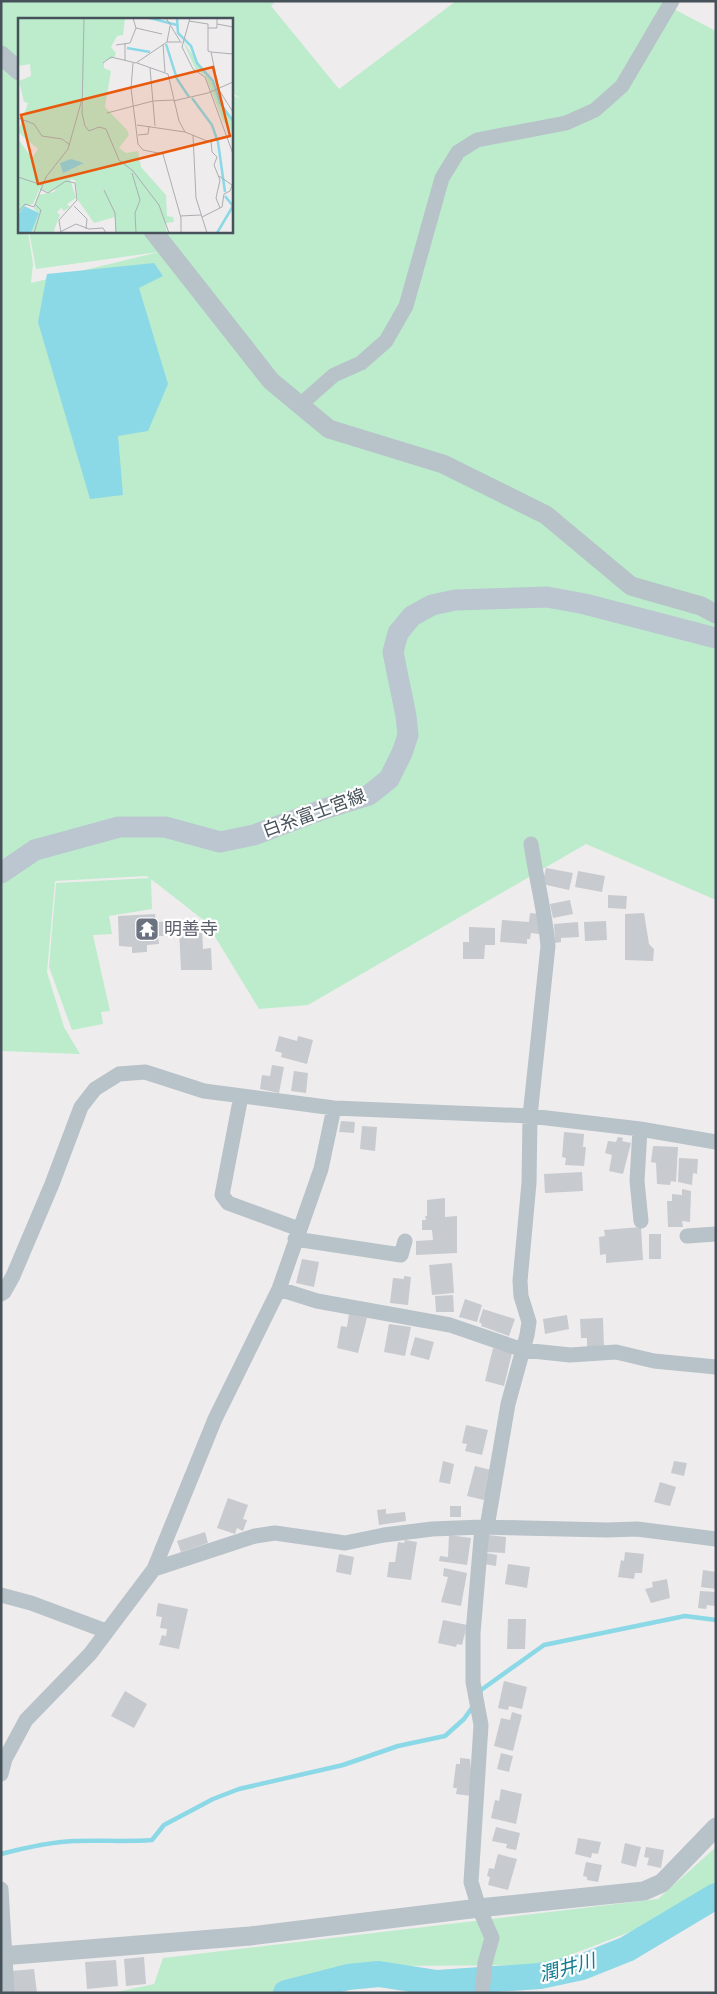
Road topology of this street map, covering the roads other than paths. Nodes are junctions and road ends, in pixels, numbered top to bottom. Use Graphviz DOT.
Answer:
graph roads {
  1 [pos="672,1"];
  2 [pos="1,55"];
  3 [pos="18,70"];
  4 [pos="154,232"];
  5 [pos="300,405"];
  6 [pos="716,614"];
  7 [pos="716,638"];
  8 [pos="531,844"];
  9 [pos="1,873"];
  10 [pos="241,1096"];
  11 [pos="334,1108"];
  12 [pos="530,1116"];
  13 [pos="640,1129"];
  14 [pos="716,1142"];
  15 [pos="641,1221"];
  16 [pos="297,1234"];
  17 [pos="716,1234"];
  18 [pos="687,1236"];
  19 [pos="406,1240"];
  20 [pos="279,1289"];
  21 [pos="1,1294"];
  22 [pos="523,1350"];
  23 [pos="716,1367"];
  24 [pos="485,1527"];
  25 [pos="716,1539"];
  26 [pos="154,1569"];
  27 [pos="1,1595"];
  28 [pos="106,1631"];
  29 [pos="1,1774"];
  30 [pos="716,1827"];
  31 [pos="1,1889"];
  32 [pos="479,1908"];
  33 [pos="4,1956"];
  34 [pos="7,1993"];
  35 [pos="482,1993"];
  1 -- 5 [label="street"];
  2 -- 3 [label="street"];
  4 -- 5 [label="street"];
  5 -- 6 [label="street"];
  7 -- 9 [label="main road, 白糸富士宮線"];
  8 -- 12 [label="street"];
  10 -- 11 [label="street"];
  10 -- 16 [label="street"];
  10 -- 21 [label="street"];
  11 -- 12 [label="street"];
  11 -- 16 [label="street"];
  12 -- 13 [label="street"];
  12 -- 22 [label="street"];
  13 -- 14 [label="street"];
  13 -- 15 [label="street"];
  16 -- 19 [label="street"];
  16 -- 20 [label="street"];
  17 -- 18 [label="street"];
  20 -- 22 [label="street"];
  20 -- 26 [label="street"];
  22 -- 23 [label="street"];
  22 -- 24 [label="street"];
  24 -- 25 [label="street"];
  24 -- 26 [label="street"];
  24 -- 32 [label="street"];
  26 -- 28 [label="street"];
  27 -- 28 [label="street"];
  28 -- 29 [label="street"];
  30 -- 32 [label="street"];
  31 -- 33 [label="street"];
  32 -- 33 [label="street"];
  32 -- 35 [label="street"];
  33 -- 34 [label="street"];
}
